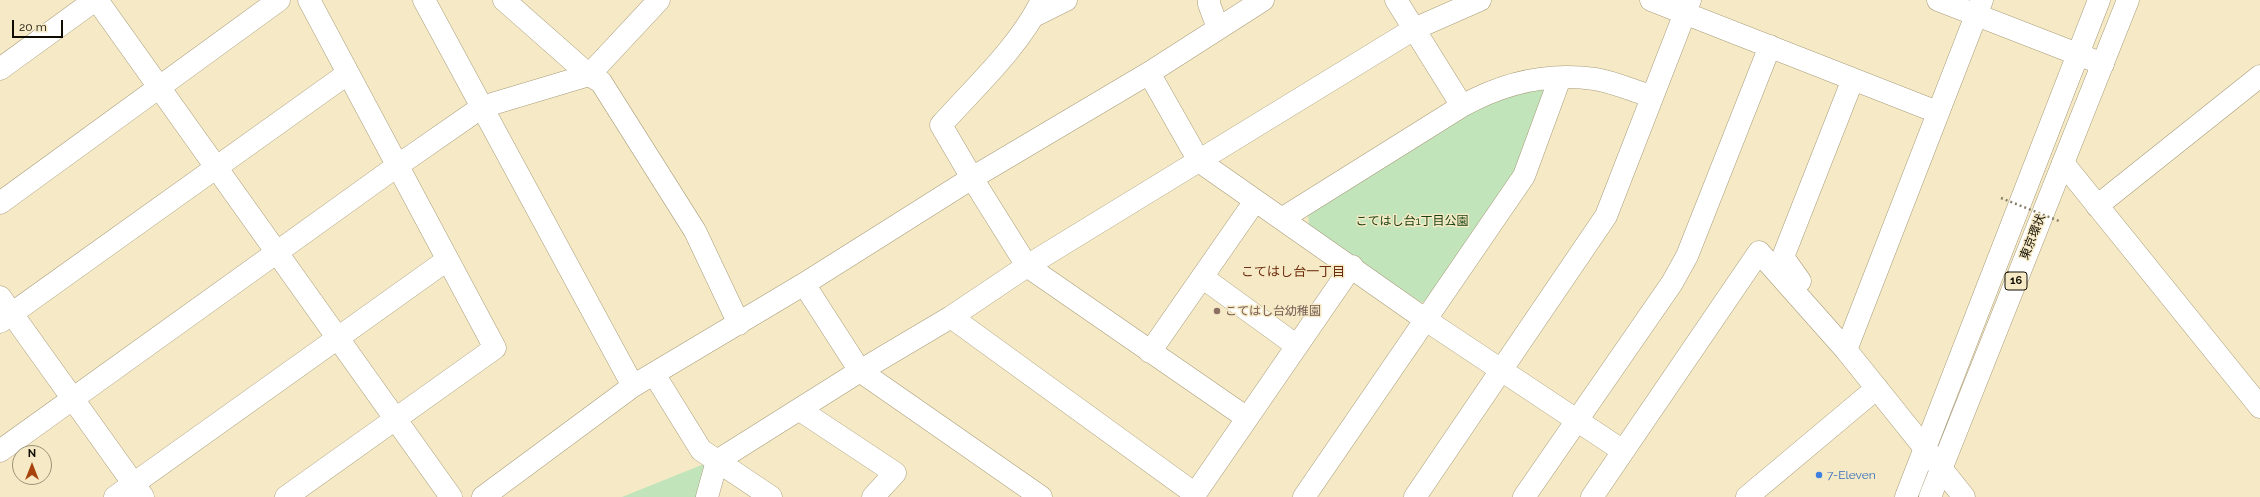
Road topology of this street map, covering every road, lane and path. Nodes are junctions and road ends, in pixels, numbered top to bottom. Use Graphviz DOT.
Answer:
graph roads {
  1 [pos="96,0"];
  2 [pos="279,0"];
  3 [pos="309,0"];
  4 [pos="424,0"];
  5 [pos="504,0"];
  6 [pos="659,0"];
  7 [pos="1066,0"];
  8 [pos="1209,0"];
  9 [pos="1263,0"];
  10 [pos="1396,0"];
  11 [pos="1480,0"];
  12 [pos="1651,0"];
  13 [pos="1938,0"];
  14 [pos="2099,0"];
  15 [pos="2128,0"];
  16 [pos="1687,7"];
  17 [pos="1979,7"];
  18 [pos="1038,8"];
  19 [pos="1218,28"];
  20 [pos="1414,29"];
  21 [pos="1770,46"];
  22 [pos="2077,55"];
  23 [pos="2103,64"];
  24 [pos="0,69"];
  25 [pos="1149,72"];
  26 [pos="347,74"];
  27 [pos="589,75"];
  28 [pos="2260,76"];
  29 [pos="1560,78"];
  30 [pos="1853,79"];
  31 [pos="158,86"];
  32 [pos="1651,96"];
  33 [pos="1462,106"];
  34 [pos="482,107"];
  35 [pos="1937,112"];
  36 [pos="1199,161"];
  37 [pos="2063,163"];
  38 [pos="397,166"];
  39 [pos="218,168"];
  40 [pos="972,178"];
  41 [pos="2001,198"];
  42 [pos="1255,201"];
  43 [pos="0,202"];
  44 [pos="2098,206"];
  45 [pos="1283,218"];
  46 [pos="2059,221"];
  47 [pos="277,253"];
  48 [pos="447,260"];
  49 [pos="1027,266"];
  50 [pos="1352,266"];
  51 [pos="1202,277"];
  52 [pos="804,284"];
  53 [pos="1801,300"];
  54 [pos="4,311"];
  55 [pos="951,317"];
  56 [pos="1426,320"];
  57 [pos="739,324"];
  58 [pos="337,336"];
  59 [pos="1297,346"];
  60 [pos="1846,350"];
  61 [pos="1150,352"];
  62 [pos="1502,370"];
  63 [pos="860,371"];
  64 [pos="654,374"];
  65 [pos="633,386"];
  66 [pos="1877,388"];
  67 [pos="73,398"];
  68 [pos="2260,407"];
  69 [pos="800,410"];
  70 [pos="397,418"];
  71 [pos="1247,418"];
  72 [pos="1576,420"];
  73 [pos="1925,448"];
  74 [pos="0,451"];
  75 [pos="1623,451"];
  76 [pos="718,461"];
  77 [pos="1941,468"];
  78 [pos="139,490"];
  79 [pos="1194,496"];
  80 [pos="115,497"];
  81 [pos="286,497"];
  82 [pos="452,497"];
  83 [pos="483,497"];
  84 [pos="707,497"];
  85 [pos="771,497"];
  86 [pos="873,497"];
  87 [pos="1041,497"];
  88 [pos="1304,497"];
  89 [pos="1414,497"];
  90 [pos="1524,497"];
  91 [pos="1592,497"];
  92 [pos="1747,497"];
  93 [pos="1906,497"];
  94 [pos="1930,497"];
  95 [pos="1964,497"];
  1 -- 24 [label="main road"];
  1 -- 31 [label="main road"];
  2 -- 31 [label="main road"];
  3 -- 26 [label="main road"];
  4 -- 34 [label="main road"];
  5 -- 27 [label="main road"];
  6 -- 27 [label="main road"];
  7 -- 18 [label="main road"];
  8 -- 19 [label="main road"];
  9 -- 19 [label="main road"];
  10 -- 20 [label="main road"];
  11 -- 20 [label="main road"];
  12 -- 16 [label="main road"];
  13 -- 17 [label="main road"];
  14 -- 22 [label="main road, 東京環状 / 16"];
  15 -- 23 [label="main road, 東京環状 / 16"];
  16 -- 21 [label="main road"];
  16 -- 32 [label="main road"];
  17 -- 22 [label="main road"];
  17 -- 35 [label="main road"];
  18 -- 40 [label="main road"];
  19 -- 25 [label="main road"];
  20 -- 33 [label="main road"];
  20 -- 36 [label="main road"];
  21 -- 30 [label="main road"];
  21 -- 72 [label="main road"];
  22 -- 23 [label="main road"];
  22 -- 73 [label="main road, 東京環状 / 16"];
  23 -- 37 [label="main road, 東京環状 / 16"];
  25 -- 36 [label="main road"];
  25 -- 40 [label="main road"];
  26 -- 38 [label="main road"];
  26 -- 39 [label="main road"];
  27 -- 34 [label="main road"];
  27 -- 57 [label="main road"];
  28 -- 44 [label="main road"];
  29 -- 32 [label="main road"];
  29 -- 33 [label="main road"];
  29 -- 56 [label="main road"];
  30 -- 35 [label="main road"];
  30 -- 53 [label="main road"];
  31 -- 39 [label="main road"];
  31 -- 43 [label="main road"];
  32 -- 62 [label="main road"];
  33 -- 45 [label="main road"];
  34 -- 38 [label="main road"];
  34 -- 65 [label="main road"];
  35 -- 60 [label="main road"];
  36 -- 42 [label="main road"];
  36 -- 49 [label="main road"];
  37 -- 44 [label="main road"];
  37 -- 77 [label="main road, 東京環状 / 16"];
  38 -- 47 [label="main road"];
  38 -- 48 [label="main road"];
  39 -- 47 [label="main road"];
  39 -- 54 [label="main road"];
  40 -- 49 [label="main road"];
  40 -- 52 [label="main road"];
  41 -- 46 [label="path, bridge"];
  42 -- 45 [label="main road"];
  42 -- 51 [label="main road"];
  44 -- 68 [label="main road"];
  45 -- 50 [label="main road"];
  47 -- 58 [label="main road"];
  47 -- 67 [label="main road"];
  48 -- 58 [label="main road"];
  48 -- 70 [label="main road"];
  49 -- 55 [label="main road"];
  49 -- 61 [label="main road"];
  50 -- 56 [label="main road"];
  50 -- 59 [label="main road"];
  51 -- 59 [label="main road"];
  51 -- 61 [label="main road"];
  52 -- 57 [label="main road"];
  52 -- 63 [label="main road"];
  53 -- 60 [label="main road"];
  53 -- 75 [label="main road"];
  54 -- 67 [label="main road"];
  55 -- 63 [label="main road"];
  55 -- 79 [label="main road"];
  56 -- 62 [label="main road"];
  56 -- 88 [label="main road"];
  57 -- 64 [label="main road"];
  58 -- 70 [label="main road"];
  58 -- 78 [label="main road"];
  59 -- 71 [label="main road"];
  60 -- 66 [label="main road"];
  61 -- 71 [label="main road"];
  62 -- 72 [label="main road"];
  62 -- 89 [label="main road"];
  63 -- 69 [label="main road"];
  63 -- 87 [label="main road"];
  64 -- 65 [label="main road"];
  64 -- 76 [label="main road"];
  65 -- 83 [label="main road"];
  66 -- 73 [label="main road"];
  66 -- 92 [label="main road"];
  67 -- 74 [label="main road"];
  67 -- 78 [label="main road"];
  69 -- 76 [label="main road"];
  69 -- 86 [label="main road"];
  70 -- 81 [label="main road"];
  70 -- 82 [label="main road"];
  71 -- 79 [label="main road"];
  72 -- 75 [label="main road"];
  72 -- 90 [label="main road"];
  73 -- 77 [label="main road"];
  73 -- 93 [label="main road, 東京環状 / 16"];
  75 -- 91 [label="main road"];
  76 -- 84 [label="main road"];
  76 -- 85 [label="main road"];
  77 -- 94 [label="main road, 東京環状 / 16"];
  77 -- 95 [label="main road"];
  78 -- 80 [label="main road"];
}
